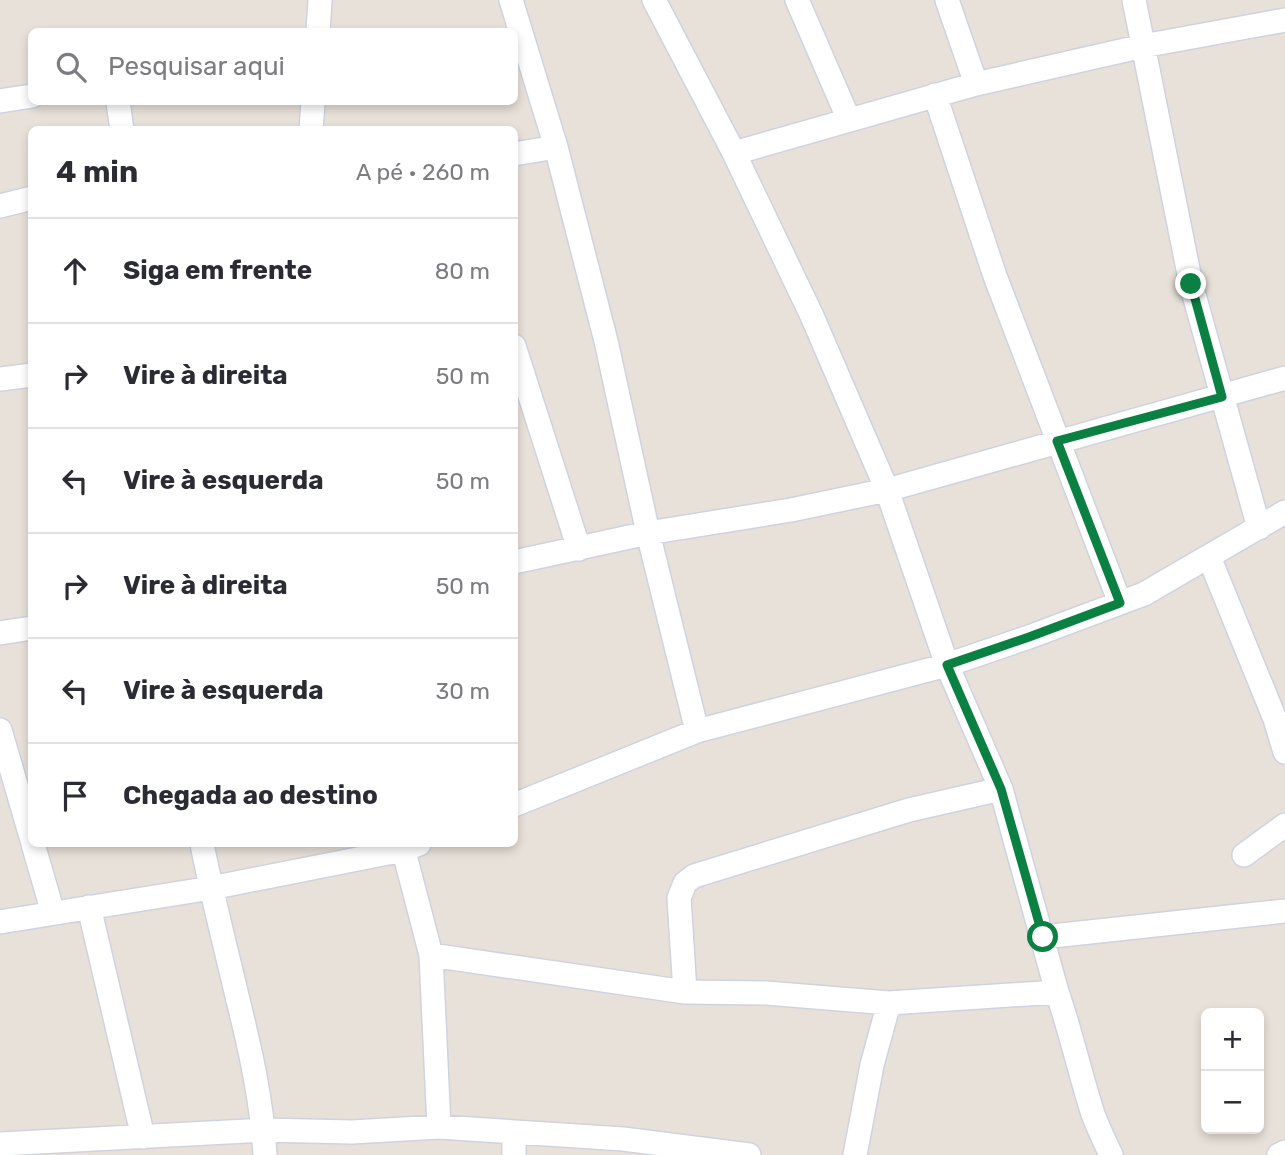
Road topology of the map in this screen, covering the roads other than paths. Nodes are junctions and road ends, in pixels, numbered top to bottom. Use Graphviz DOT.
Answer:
graph roads {
  1 [pos="320,0"];
  2 [pos="511,0"];
  3 [pos="654,0"];
  4 [pos="797,0"];
  5 [pos="947,0"];
  6 [pos="1134,0"];
  7 [pos="1285,20"];
  8 [pos="318,28"];
  9 [pos="1143,46"];
  10 [pos="976,83"];
  11 [pos="935,95"];
  12 [pos="28,97"];
  13 [pos="0,101"];
  14 [pos="118,105"];
  15 [pos="313,105"];
  16 [pos="849,120"];
  17 [pos="121,126"];
  18 [pos="311,126"];
  19 [pos="556,147"];
  20 [pos="518,153"];
  21 [pos="734,153"];
  22 [pos="28,199"];
  23 [pos="0,206"];
  24 [pos="518,358"];
  25 [pos="28,376"];
  26 [pos="1285,378"];
  27 [pos="0,379"];
  28 [pos="1222,397"];
  29 [pos="1057,441"];
  30 [pos="887,490"];
  31 [pos="1285,512"];
  32 [pos="1259,527"];
  33 [pos="648,533"];
  34 [pos="579,549"];
  35 [pos="1209,557"];
  36 [pos="518,561"];
  37 [pos="1120,603"];
  38 [pos="28,629"];
  39 [pos="0,633"];
  40 [pos="947,665"];
  41 [pos="0,730"];
  42 [pos="697,731"];
  43 [pos="1285,752"];
  44 [pos="1001,789"];
  45 [pos="518,803"];
  46 [pos="1285,825"];
  47 [pos="28,828"];
  48 [pos="33,847"];
  49 [pos="203,847"];
  50 [pos="403,847"];
  51 [pos="408,847"];
  52 [pos="1244,855"];
  53 [pos="211,888"];
  54 [pos="89,907"];
  55 [pos="1285,911"];
  56 [pos="52,913"];
  57 [pos="0,922"];
  58 [pos="1043,937"];
  59 [pos="431,956"];
  60 [pos="685,992"];
  61 [pos="1057,992"];
  62 [pos="889,1003"];
  63 [pos="439,1127"];
  64 [pos="264,1130"];
  65 [pos="143,1137"];
  66 [pos="0,1144"];
  67 [pos="514,1144"];
  68 [pos="1285,1152"];
  69 [pos="265,1155"];
  70 [pos="749,1155"];
  71 [pos="855,1155"];
  72 [pos="1111,1155"];
  73 [pos="1279,1155"];
  1 -- 8 [label="street"];
  2 -- 19 [label="street"];
  3 -- 21 [label="street"];
  4 -- 16 [label="street"];
  5 -- 10 [label="street"];
  6 -- 9 [label="street"];
  7 -- 9 [label="street"];
  9 -- 10 [label="street"];
  9 -- 28 [label="street"];
  10 -- 11 [label="street"];
  11 -- 16 [label="street"];
  11 -- 29 [label="street"];
  12 -- 13 [label="street"];
  14 -- 17 [label="street"];
  15 -- 18 [label="street"];
  16 -- 21 [label="street"];
  19 -- 20 [label="street"];
  19 -- 33 [label="street"];
  21 -- 30 [label="street"];
  22 -- 23 [label="street"];
  24 -- 34 [label="street"];
  25 -- 27 [label="street"];
  26 -- 28 [label="street"];
  28 -- 29 [label="street"];
  28 -- 32 [label="street"];
  29 -- 30 [label="street"];
  29 -- 37 [label="street"];
  30 -- 33 [label="street"];
  30 -- 40 [label="street"];
  31 -- 32 [label="street"];
  32 -- 35 [label="street"];
  33 -- 34 [label="street"];
  33 -- 42 [label="street"];
  34 -- 36 [label="street"];
  35 -- 37 [label="street"];
  35 -- 43 [label="street"];
  37 -- 40 [label="street"];
  38 -- 39 [label="street"];
  40 -- 42 [label="street"];
  40 -- 44 [label="street"];
  41 -- 47 [label="street"];
  42 -- 45 [label="street"];
  44 -- 58 [label="street"];
  44 -- 60 [label="street"];
  46 -- 52 [label="street"];
  48 -- 56 [label="street"];
  49 -- 53 [label="street"];
  50 -- 53 [label="street"];
  51 -- 59 [label="street"];
  53 -- 54 [label="street"];
  53 -- 64 [label="street"];
  54 -- 56 [label="street"];
  54 -- 65 [label="street"];
  55 -- 58 [label="street"];
  56 -- 57 [label="street"];
  58 -- 61 [label="street"];
  59 -- 60 [label="street"];
  59 -- 63 [label="street"];
  60 -- 62 [label="street"];
  61 -- 62 [label="street"];
  61 -- 72 [label="street"];
  62 -- 71 [label="street"];
  63 -- 64 [label="street"];
  63 -- 67 [label="street"];
  64 -- 65 [label="street"];
  64 -- 69 [label="street"];
  65 -- 66 [label="street"];
  67 -- 70 [label="street"];
  68 -- 73 [label="street"];
}
